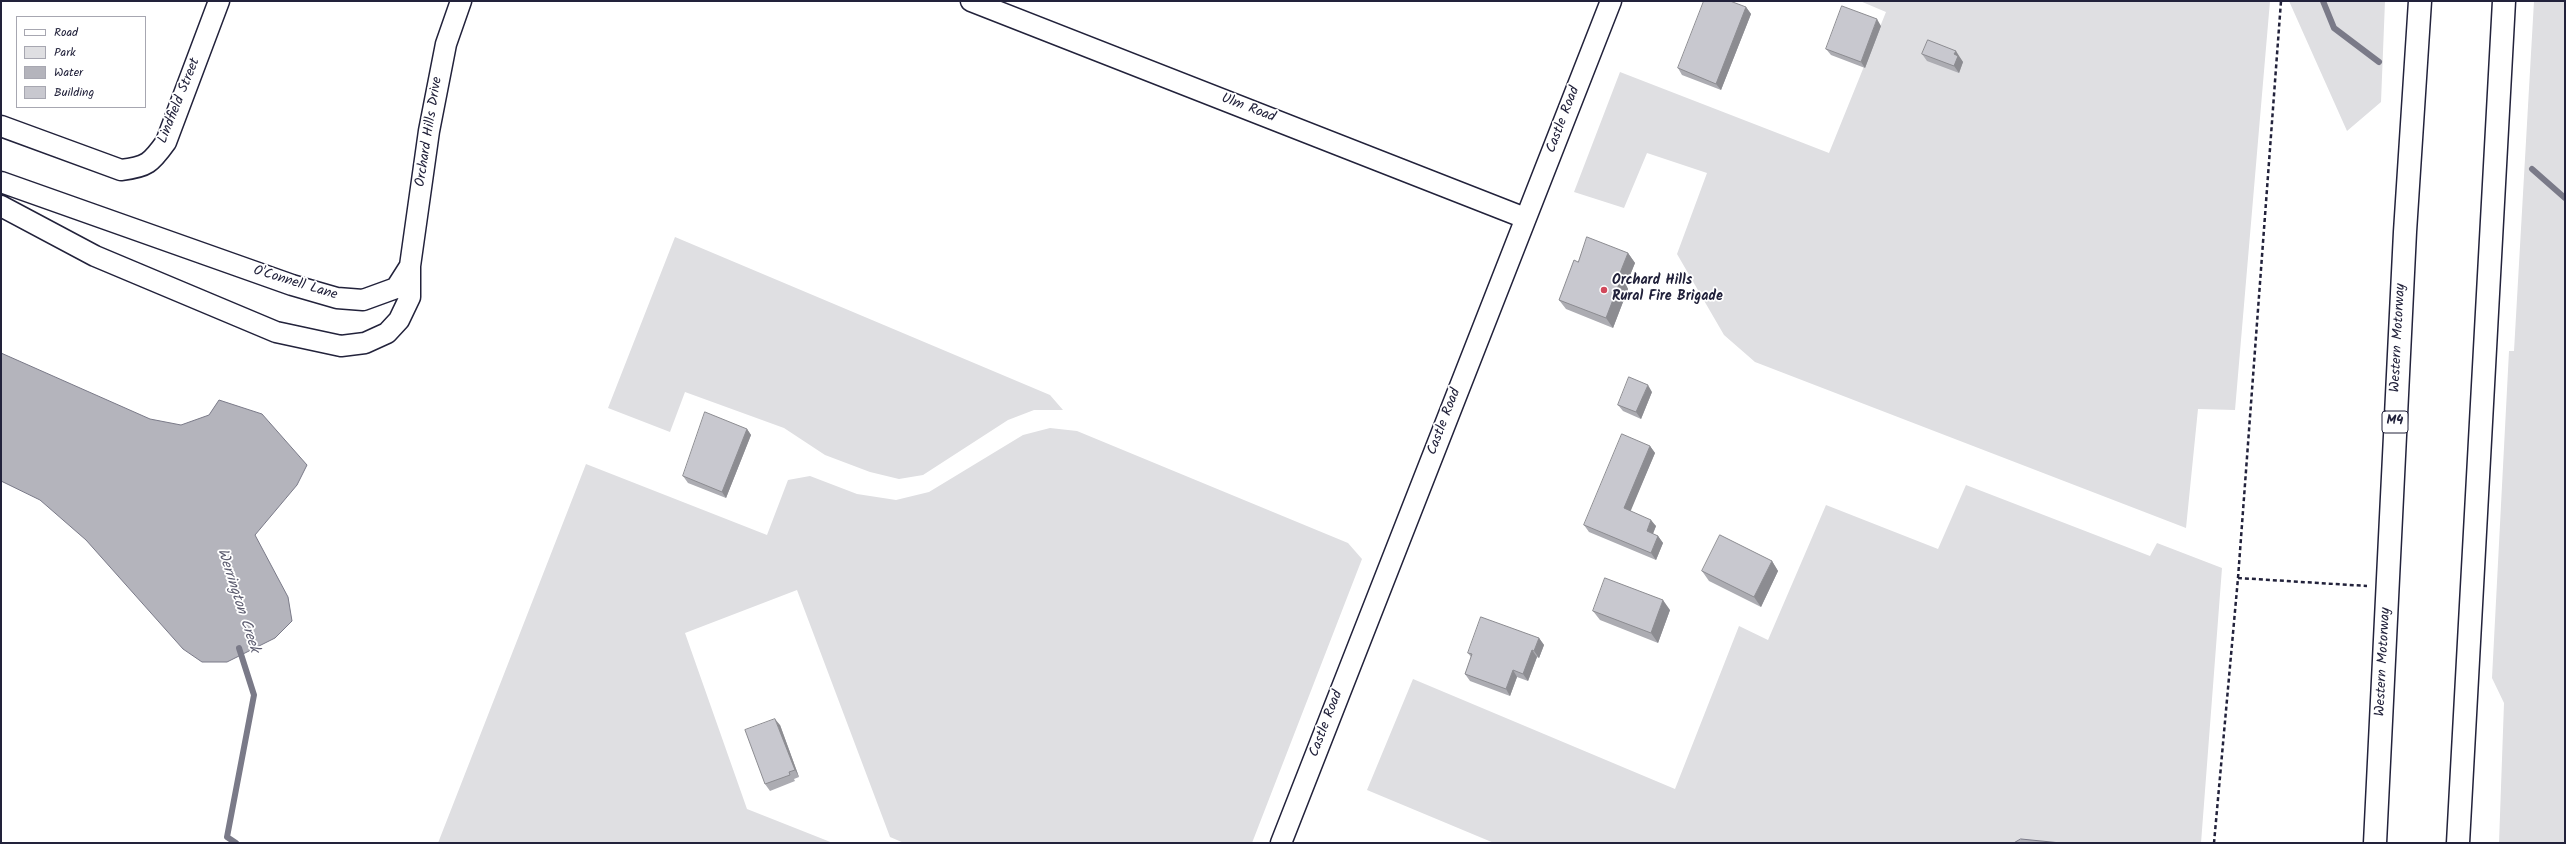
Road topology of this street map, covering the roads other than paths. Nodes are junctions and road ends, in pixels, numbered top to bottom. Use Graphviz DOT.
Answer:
graph roads {
  1 [pos="219,1"];
  2 [pos="461,1"];
  3 [pos="971,1"];
  4 [pos="1611,1"];
  5 [pos="2420,1"];
  6 [pos="2504,1"];
  7 [pos="1,126"];
  8 [pos="1,182"];
  9 [pos="1,206"];
  10 [pos="1525,218"];
  11 [pos="410,266"];
  12 [pos="1281,843"];
  13 [pos="2375,843"];
  14 [pos="2458,843"];
  1 -- 7 [label="street, Lindfield Street"];
  2 -- 11 [label="street, Orchard Hills Drive"];
  3 -- 10 [label="street, Ulm Road"];
  4 -- 10 [label="street, Castle Road"];
  5 -- 13 [label="highway, Western Motorway / M4"];
  6 -- 14 [label="highway"];
  8 -- 11 [label="street, O'Connell Lane"];
  9 -- 11 [label="street"];
  10 -- 12 [label="street, Castle Road"];
}
